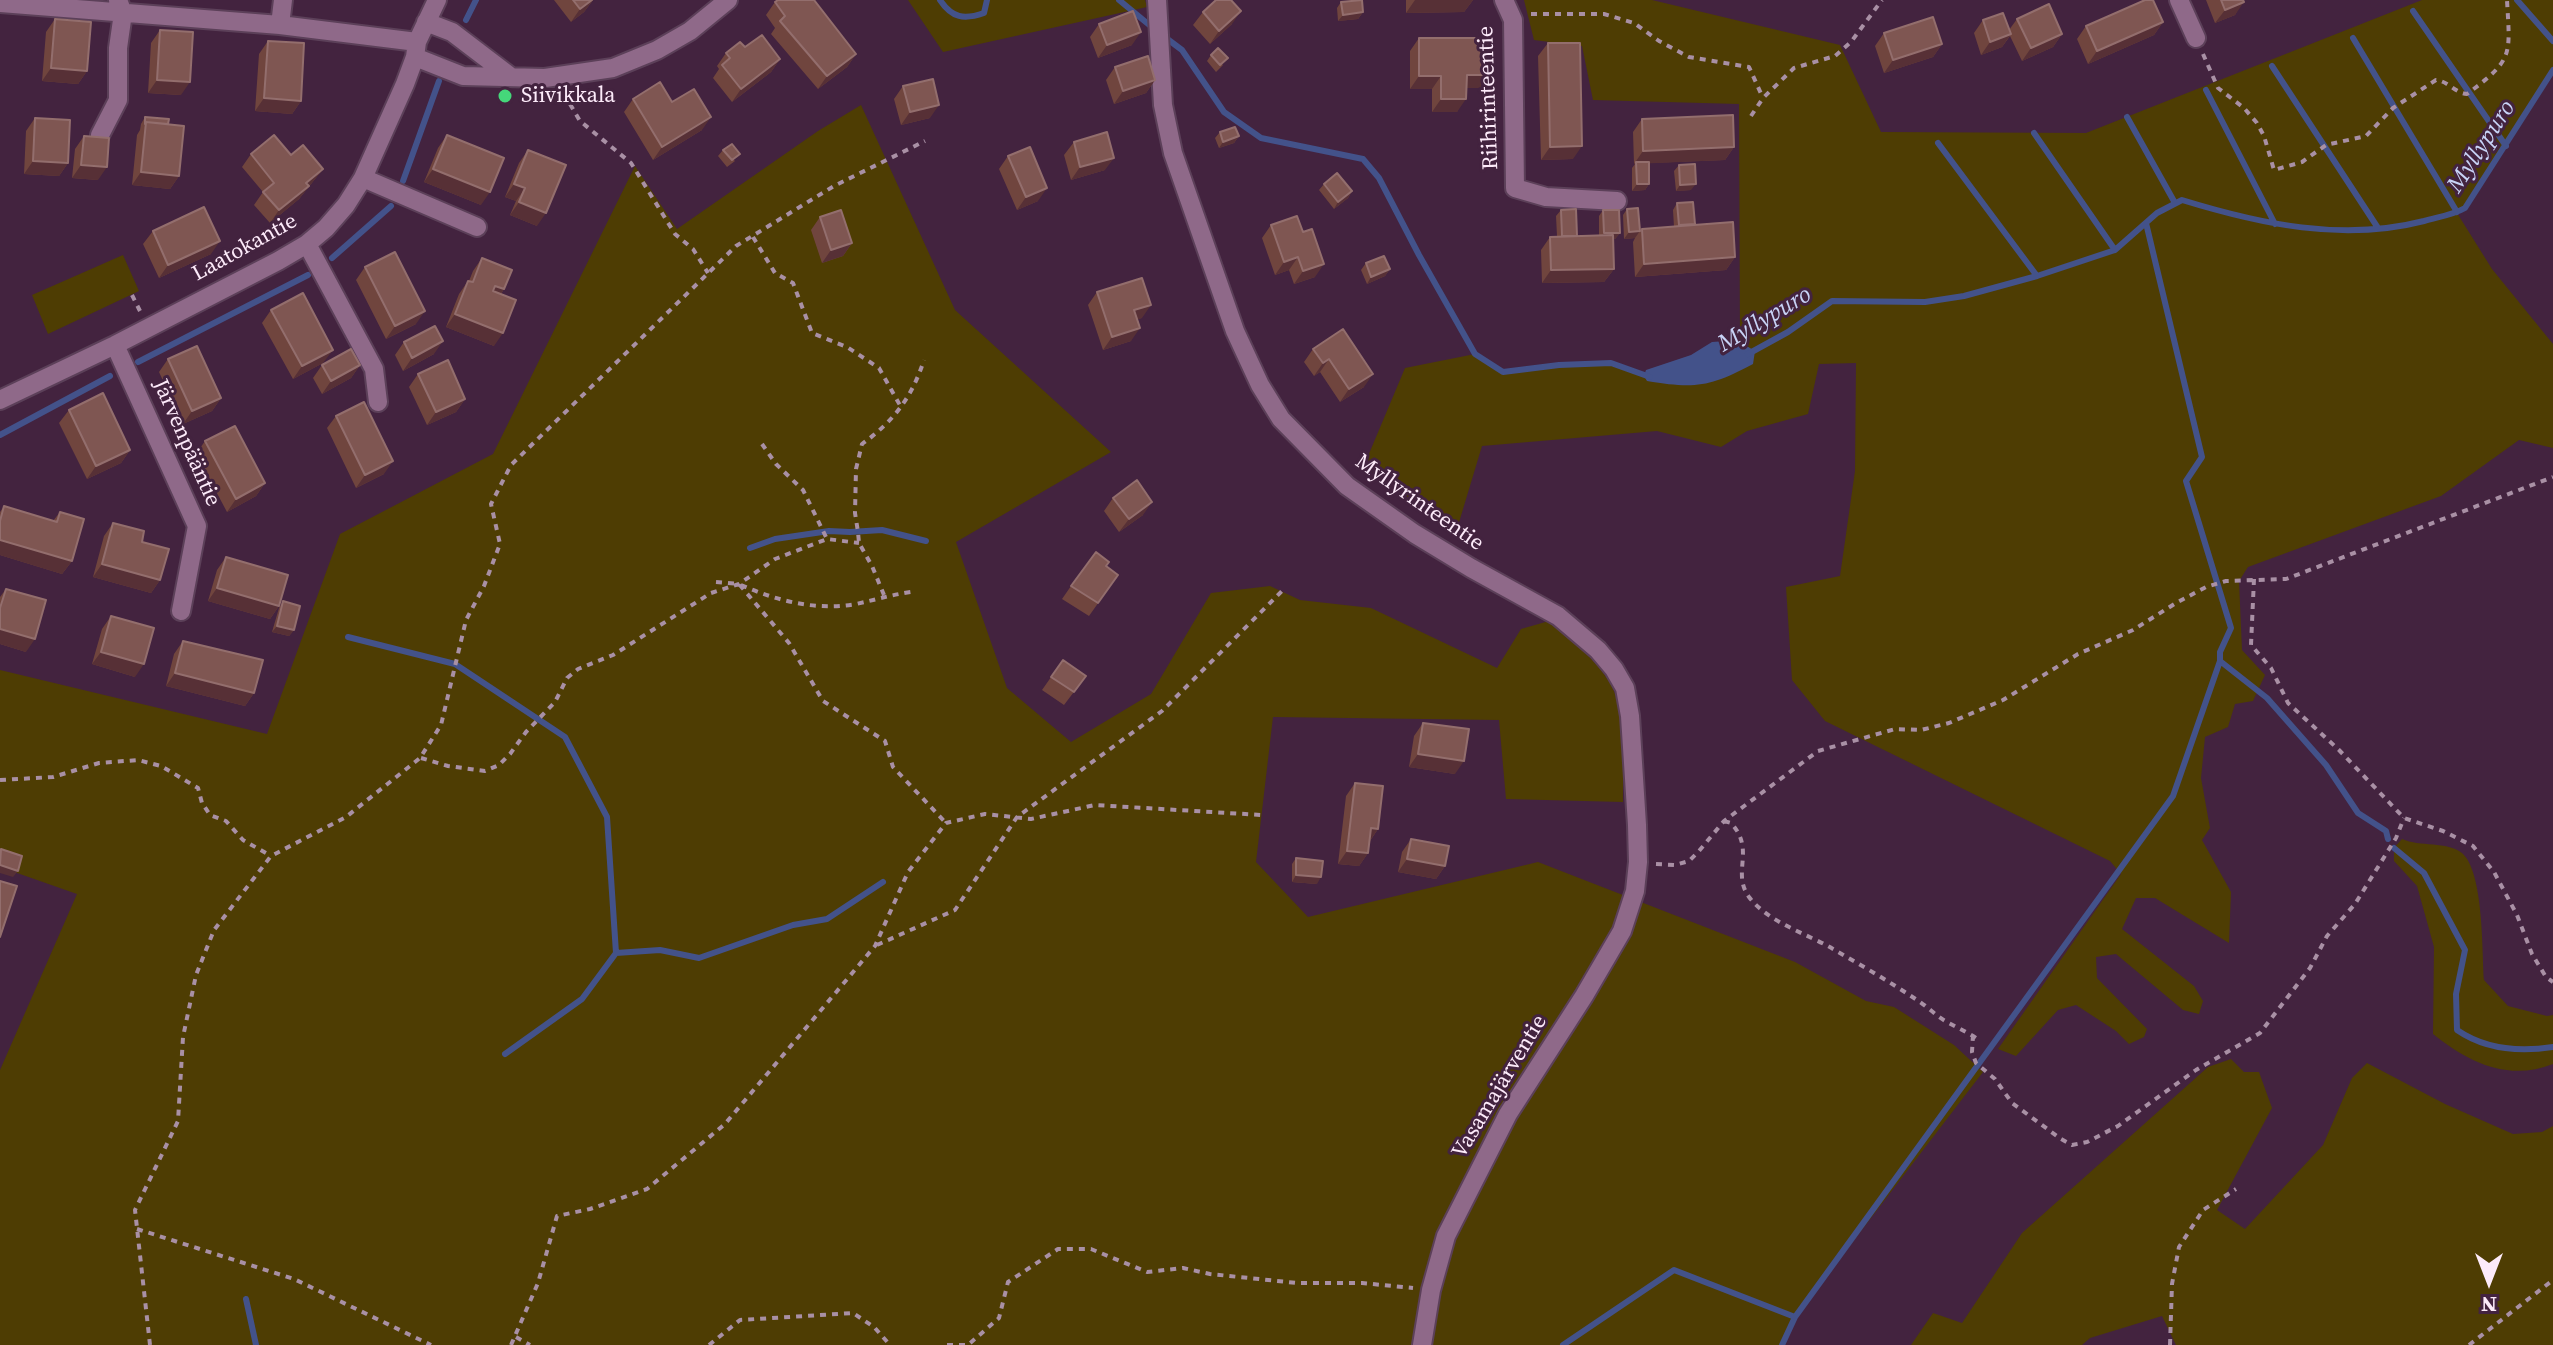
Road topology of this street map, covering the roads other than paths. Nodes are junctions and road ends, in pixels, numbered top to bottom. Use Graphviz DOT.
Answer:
graph roads {
  1 [pos="283,0"];
  2 [pos="437,0"];
  3 [pos="728,0"];
  4 [pos="1157,0"];
  5 [pos="2179,0"];
  6 [pos="0,3"];
  7 [pos="1507,6"];
  8 [pos="120,7"];
  9 [pos="426,22"];
  10 [pos="280,25"];
  11 [pos="2196,38"];
  12 [pos="416,50"];
  13 [pos="511,77"];
  14 [pos="100,135"];
  15 [pos="363,178"];
  16 [pos="1617,201"];
  17 [pos="477,227"];
  18 [pos="307,244"];
  19 [pos="115,345"];
  20 [pos="0,400"];
  21 [pos="378,402"];
  22 [pos="181,611"];
  23 [pos="1638,862"];
  24 [pos="1422,1345"];
  1 -- 10 [label="street"];
  2 -- 9 [label="street, Laatokantie"];
  3 -- 13 [label="street"];
  4 -- 23 [label="street, Myllyrinteentie"];
  5 -- 11 [label="street"];
  6 -- 8 [label="street"];
  7 -- 16 [label="street, Riihirinteentie"];
  8 -- 10 [label="street"];
  8 -- 14 [label="street"];
  9 -- 12 [label="street, Laatokantie"];
  9 -- 13 [label="street"];
  10 -- 12 [label="street"];
  12 -- 13 [label="street"];
  12 -- 15 [label="street, Laatokantie"];
  15 -- 17 [label="street"];
  15 -- 18 [label="street, Laatokantie"];
  18 -- 19 [label="street, Laatokantie"];
  18 -- 21 [label="street"];
  19 -- 20 [label="street, Laatokantie"];
  19 -- 22 [label="street, Järvenpääntie"];
  23 -- 24 [label="street, Vasamajärventie"];
}
